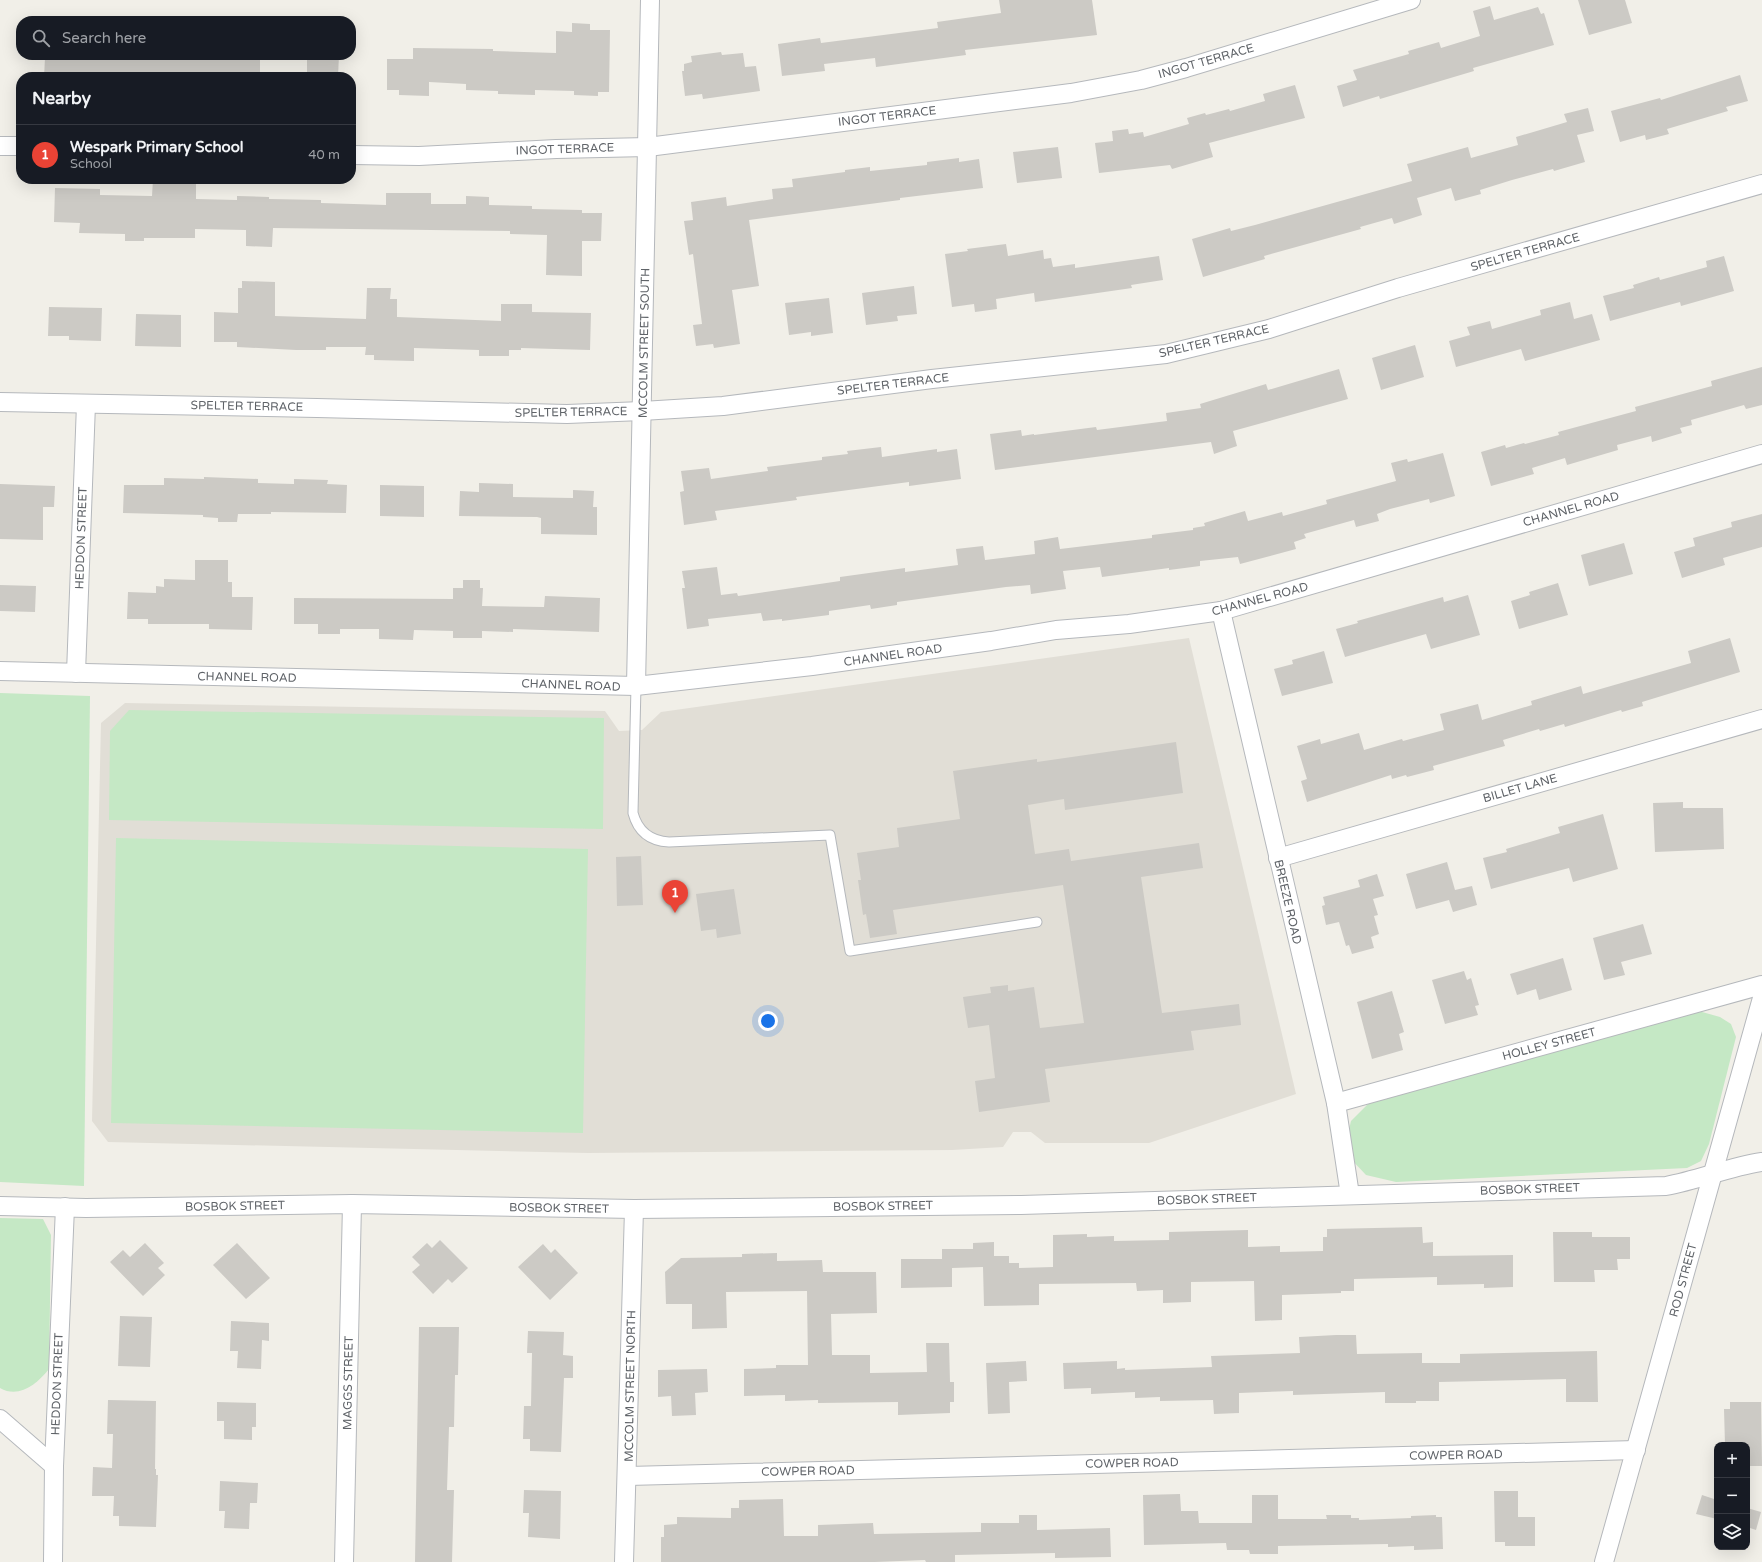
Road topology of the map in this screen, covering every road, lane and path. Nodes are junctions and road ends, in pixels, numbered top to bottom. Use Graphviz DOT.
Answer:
graph roads {
  1 [pos="650,0"];
  2 [pos="1411,0"];
  3 [pos="0,146"];
  4 [pos="16,146"];
  5 [pos="648,146"];
  6 [pos="356,155"];
  7 [pos="1762,184"];
  8 [pos="0,402"];
  9 [pos="86,404"];
  10 [pos="642,411"];
  11 [pos="1762,454"];
  12 [pos="1221,611"];
  13 [pos="0,671"];
  14 [pos="76,673"];
  15 [pos="636,686"];
  16 [pos="1762,719"];
  17 [pos="1278,858"];
  18 [pos="1037,922"];
  19 [pos="1762,985"];
  20 [pos="1762,998"];
  21 [pos="1336,1103"];
  22 [pos="1762,1162"];
  23 [pos="1712,1174"];
  24 [pos="1350,1195"];
  25 [pos="352,1204"];
  26 [pos="0,1206"];
  27 [pos="65,1207"];
  28 [pos="634,1209"];
  29 [pos="0,1419"];
  30 [pos="1636,1450"];
  31 [pos="54,1466"];
  32 [pos="628,1476"];
  33 [pos="53,1562"];
  34 [pos="344,1562"];
  35 [pos="624,1562"];
  36 [pos="1604,1562"];
  1 -- 5 [label="street, MCCOLM STREET SOUTH"];
  2 -- 5 [label="street, INGOT TERRACE"];
  3 -- 4 [label="street"];
  5 -- 6 [label="street, INGOT TERRACE"];
  5 -- 10 [label="street, MCCOLM STREET SOUTH"];
  7 -- 10 [label="street, SPELTER TERRACE"];
  8 -- 9 [label="street, SPELTER TERRACE"];
  9 -- 10 [label="street, SPELTER TERRACE"];
  9 -- 14 [label="street, HEDDON STREET"];
  10 -- 15 [label="street, MCCOLM STREET SOUTH"];
  11 -- 12 [label="street, CHANNEL ROAD"];
  12 -- 15 [label="street, CHANNEL ROAD"];
  12 -- 17 [label="street, BREEZE ROAD"];
  13 -- 14 [label="street, CHANNEL ROAD"];
  14 -- 15 [label="street, CHANNEL ROAD"];
  15 -- 18 [label="lane"];
  16 -- 17 [label="street, BILLET LANE"];
  17 -- 21 [label="street, BREEZE ROAD"];
  19 -- 21 [label="street, HOLLEY STREET"];
  20 -- 23 [label="street, ROD STREET"];
  21 -- 24 [label="street, BREEZE ROAD"];
  22 -- 23 [label="street, BOSBOK STREET"];
  23 -- 24 [label="street, BOSBOK STREET"];
  23 -- 30 [label="street, ROD STREET"];
  24 -- 28 [label="street, BOSBOK STREET"];
  25 -- 27 [label="street, BOSBOK STREET"];
  25 -- 28 [label="street, BOSBOK STREET"];
  25 -- 34 [label="street, MAGGS STREET"];
  26 -- 27 [label="street, BOSBOK STREET"];
  27 -- 31 [label="street, HEDDON STREET"];
  28 -- 32 [label="street, MCCOLM STREET NORTH"];
  29 -- 31 [label="street"];
  30 -- 32 [label="street, COWPER ROAD"];
  30 -- 36 [label="street, ROD STREET"];
  31 -- 33 [label="street, HEDDON STREET"];
  32 -- 35 [label="street, MCCOLM STREET NORTH"];
}
